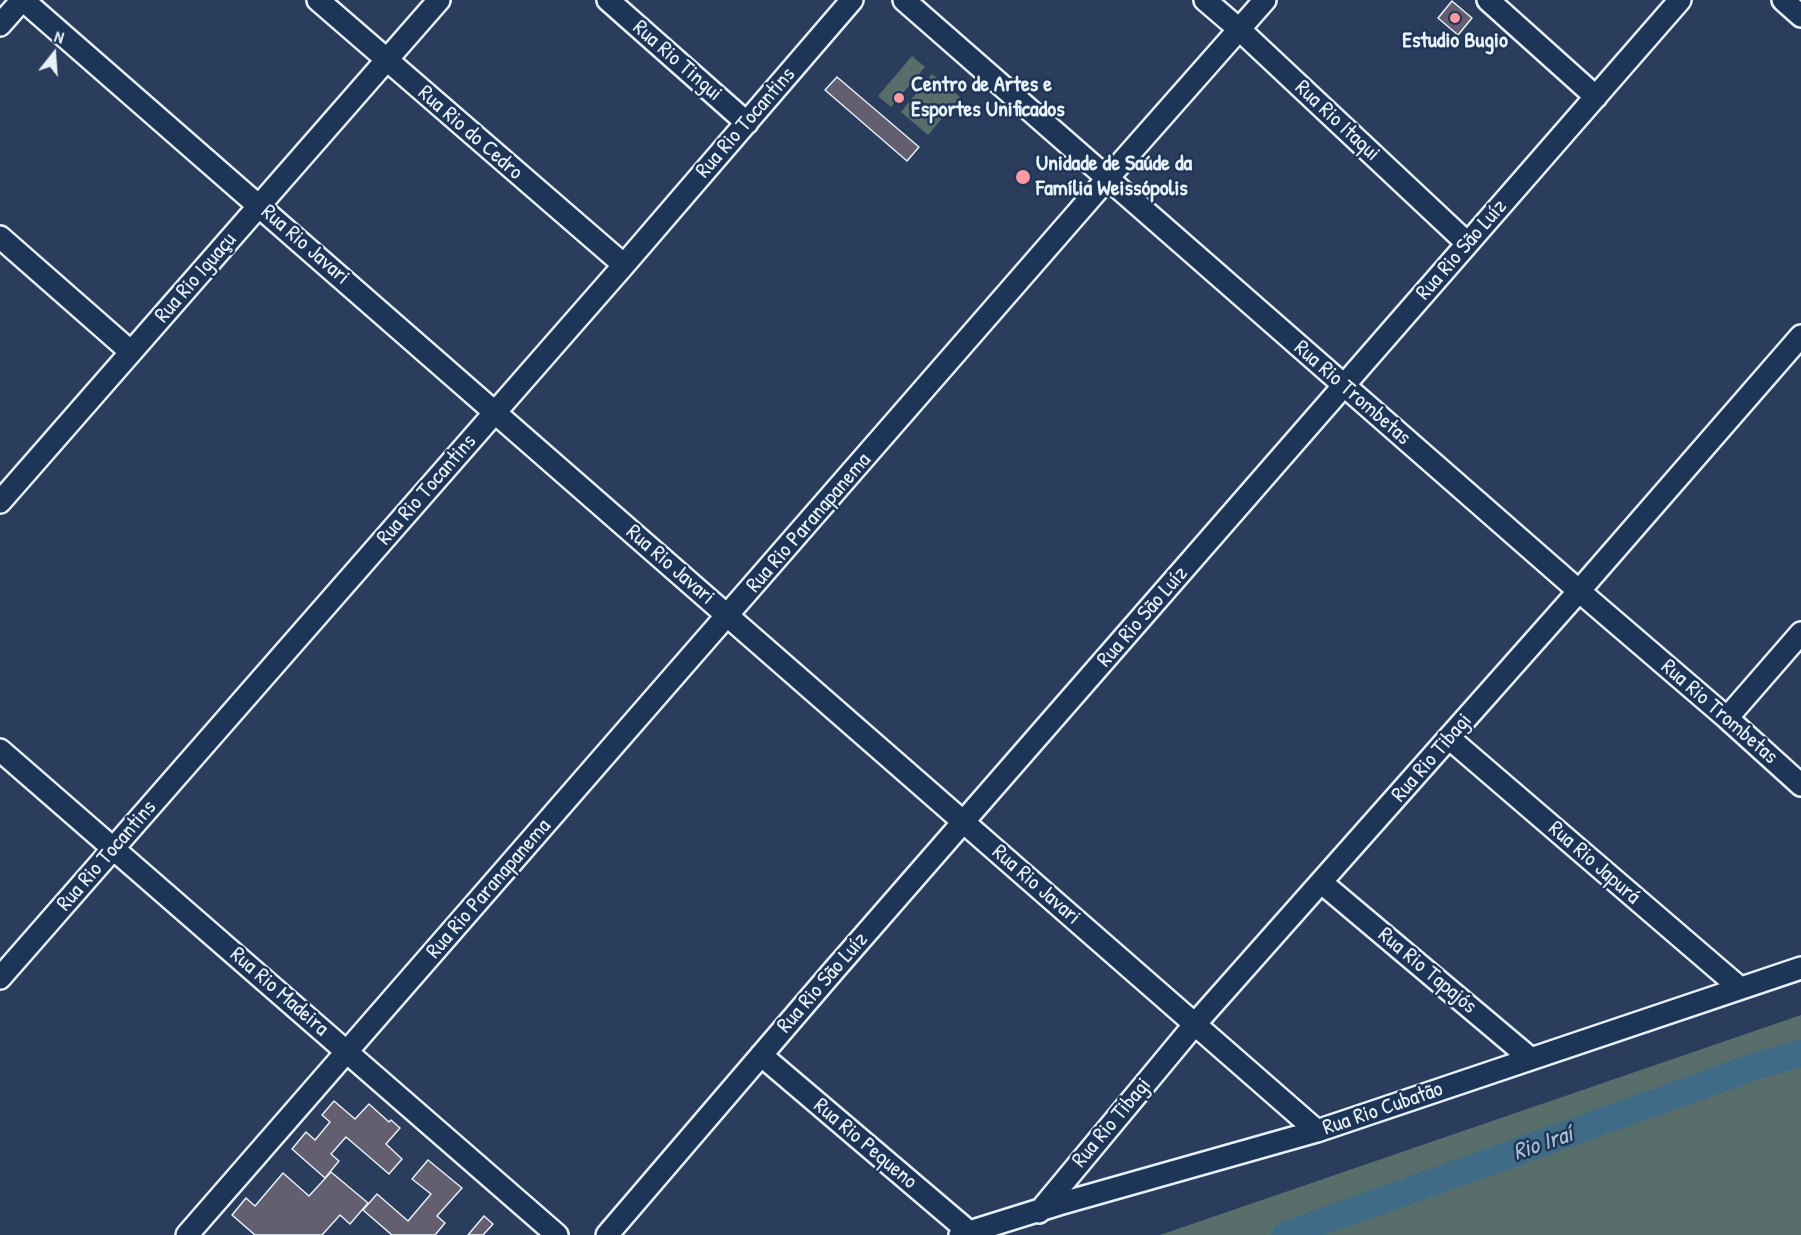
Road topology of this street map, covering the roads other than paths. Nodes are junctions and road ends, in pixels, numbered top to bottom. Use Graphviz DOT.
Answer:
graph roads {
  1 [pos="22,0"];
  2 [pos="318,0"];
  3 [pos="439,0"];
  4 [pos="608,0"];
  5 [pos="852,0"];
  6 [pos="904,0"];
  7 [pos="1205,0"];
  8 [pos="1265,0"];
  9 [pos="1488,0"];
  10 [pos="1680,0"];
  11 [pos="1783,0"];
  12 [pos="1801,16"];
  13 [pos="0,25"];
  14 [pos="1240,30"];
  15 [pos="386,61"];
  16 [pos="1596,98"];
  17 [pos="747,123"];
  18 [pos="1107,178"];
  19 [pos="260,205"];
  20 [pos="0,237"];
  21 [pos="1467,243"];
  22 [pos="624,265"];
  23 [pos="1801,336"];
  24 [pos="131,352"];
  25 [pos="1344,386"];
  26 [pos="494,412"];
  27 [pos="2,497"];
  28 [pos="1579,591"];
  29 [pos="728,616"];
  30 [pos="1801,633"];
  31 [pos="1727,718"];
  32 [pos="1449,738"];
  33 [pos="0,750"];
  34 [pos="1801,786"];
  35 [pos="964,822"];
  36 [pos="114,848"];
  37 [pos="1322,883"];
  38 [pos="1801,968"];
  39 [pos="0,978"];
  40 [pos="1740,988"];
  41 [pos="1196,1024"];
  42 [pos="346,1052"];
  43 [pos="761,1055"];
  44 [pos="1531,1059"];
  45 [pos="1317,1131"];
  46 [pos="1064,1180"];
  47 [pos="1059,1204"];
  48 [pos="1039,1212"];
  49 [pos="964,1234"];
  50 [pos="187,1235"];
  51 [pos="557,1235"];
  52 [pos="607,1235"];
  1 -- 13 [label="street"];
  1 -- 19 [label="street, Rua Rio Javari"];
  2 -- 15 [label="street, Rua Rio do Cedro"];
  3 -- 15 [label="street, Rua Rio Iguaçu"];
  4 -- 17 [label="street, Rua Rio Tingui"];
  5 -- 17 [label="street, Rua Rio Tocantins"];
  6 -- 18 [label="street, Rua Rio Trombetas"];
  7 -- 14 [label="street, Rua Rio Itaqui"];
  8 -- 14 [label="street, Rua Rio Paranapanema"];
  9 -- 16 [label="street"];
  10 -- 16 [label="street, Rua Rio São Luíz"];
  11 -- 12 [label="street"];
  14 -- 18 [label="street, Rua Rio Paranapanema"];
  14 -- 21 [label="street, Rua Rio Itaqui"];
  15 -- 19 [label="street, Rua Rio Iguaçu"];
  15 -- 22 [label="street, Rua Rio do Cedro"];
  16 -- 21 [label="street, Rua Rio São Luíz"];
  17 -- 22 [label="street, Rua Rio Tocantins"];
  18 -- 25 [label="street, Rua Rio Trombetas"];
  18 -- 29 [label="street, Rua Rio Paranapanema"];
  19 -- 24 [label="street, Rua Rio Iguaçu"];
  19 -- 26 [label="street, Rua Rio Javari"];
  20 -- 24 [label="street"];
  21 -- 25 [label="street, Rua Rio São Luíz"];
  22 -- 26 [label="street, Rua Rio Tocantins"];
  23 -- 28 [label="street, Rua Rio Tibagi"];
  24 -- 27 [label="street, Rua Rio Iguaçu"];
  25 -- 28 [label="street, Rua Rio Trombetas"];
  25 -- 35 [label="street, Rua Rio São Luíz"];
  26 -- 29 [label="street, Rua Rio Javari"];
  26 -- 36 [label="street, Rua Rio Tocantins"];
  28 -- 31 [label="street, Rua Rio Trombetas"];
  28 -- 32 [label="street, Rua Rio Tibagi"];
  29 -- 35 [label="street, Rua Rio Javari"];
  29 -- 42 [label="street, Rua Rio Paranapanema"];
  30 -- 31 [label="street"];
  31 -- 34 [label="street, Rua Rio Trombetas"];
  32 -- 37 [label="street, Rua Rio Tibagi"];
  32 -- 40 [label="street, Rua Rio Japurá"];
  33 -- 36 [label="street, Rua Rio Madeira"];
  35 -- 41 [label="street, Rua Rio Javari"];
  35 -- 43 [label="street, Rua Rio São Luíz"];
  36 -- 39 [label="street, Rua Rio Tocantins"];
  36 -- 42 [label="street, Rua Rio Madeira"];
  37 -- 41 [label="street, Rua Rio Tibagi"];
  37 -- 44 [label="street, Rua Rio Tapajós"];
  38 -- 40 [label="street, Rua Rio Cubatão"];
  40 -- 44 [label="street, Rua Rio Cubatão"];
  41 -- 45 [label="street, Rua Rio Javari"];
  41 -- 46 [label="street, Rua Rio Tibagi"];
  42 -- 50 [label="street, Rua Rio Paranapanema"];
  42 -- 51 [label="street, Rua Rio Madeira"];
  43 -- 49 [label="street, Rua Rio Pequeno"];
  43 -- 52 [label="street, Rua Rio São Luíz"];
  44 -- 45 [label="street, Rua Rio Cubatão"];
  45 -- 47 [label="street, Rua Rio Cubatão"];
  46 -- 47 [label="street, Rua Rio Tibagi"];
  46 -- 48 [label="street, Rua Rio Tibagi"];
  47 -- 48 [label="street, Rua Rio Cubatão"];
  48 -- 49 [label="street, Rua Rio Cubatão"];
}
